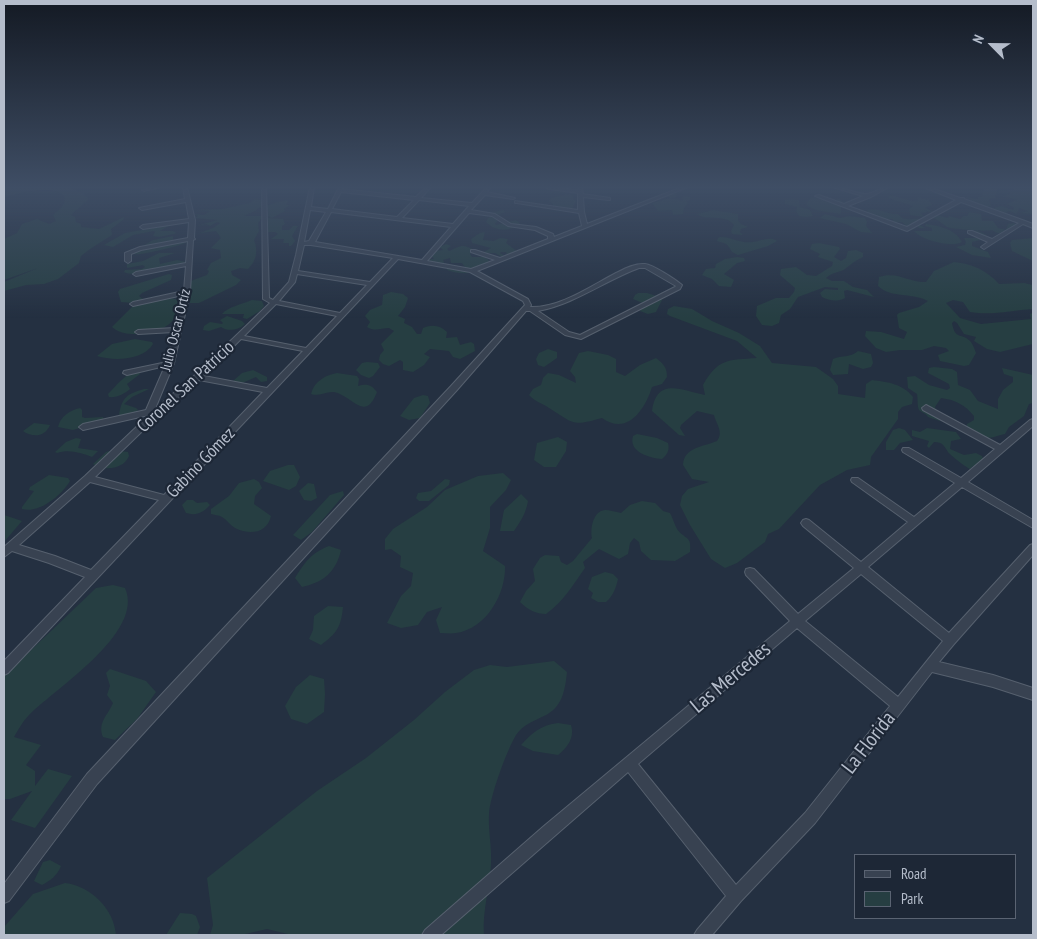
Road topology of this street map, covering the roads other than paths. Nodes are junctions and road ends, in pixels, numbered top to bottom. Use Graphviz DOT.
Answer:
graph roads {
  1 [pos="192,231"];
  2 [pos="265,231"];
  3 [pos="303,231"];
  4 [pos="318,231"];
  5 [pos="450,231"];
  6 [pos="542,231"];
  7 [pos="573,231"];
  8 [pos="1008,231"];
  9 [pos="970,232"];
  10 [pos="192,239"];
  11 [pos="552,239"];
  12 [pos="991,241"];
  13 [pos="311,243"];
  14 [pos="300,244"];
  15 [pos="984,247"];
  16 [pos="472,251"];
  17 [pos="397,257"];
  18 [pos="500,260"];
  19 [pos="128,261"];
  20 [pos="422,262"];
  21 [pos="189,264"];
  22 [pos="472,271"];
  23 [pos="294,272"];
  24 [pos="136,274"];
  25 [pos="371,284"];
  26 [pos="187,292"];
  27 [pos="273,302"];
  28 [pos="132,304"];
  29 [pos="528,309"];
  30 [pos="341,315"];
  31 [pos="178,330"];
  32 [pos="138,332"];
  33 [pos="239,337"];
  34 [pos="308,350"];
  35 [pos="170,363"];
  36 [pos="127,373"];
  37 [pos="198,377"];
  38 [pos="270,391"];
  39 [pos="926,408"];
  40 [pos="160,409"];
  41 [pos="149,412"];
  42 [pos="1033,422"];
  43 [pos="83,427"];
  44 [pos="1001,449"];
  45 [pos="906,450"];
  46 [pos="88,478"];
  47 [pos="855,480"];
  48 [pos="961,483"];
  49 [pos="167,499"];
  50 [pos="914,522"];
  51 [pos="806,523"];
  52 [pos="1033,524"];
  53 [pos="1033,548"];
  54 [pos="7,550"];
  55 [pos="860,568"];
  56 [pos="750,572"];
  57 [pos="94,576"];
  58 [pos="798,622"];
  59 [pos="950,640"];
  60 [pos="931,666"];
  61 [pos="4,668"];
  62 [pos="1033,694"];
  63 [pos="898,705"];
  64 [pos="630,764"];
  65 [pos="4,896"];
  66 [pos="736,896"];
  67 [pos="430,935"];
  68 [pos="702,935"];
  1 -- 10 [label="street, Julio Oscar Ortíz"];
  2 -- 27 [label="street"];
  3 -- 14 [label="street, Coronel San Patricio"];
  4 -- 13 [label="street"];
  5 -- 20 [label="street"];
  6 -- 11 [label="street"];
  7 -- 11 [label="street"];
  8 -- 12 [label="street"];
  9 -- 12 [label="street"];
  10 -- 19 [label="street"];
  10 -- 21 [label="street, Julio Oscar Ortíz"];
  11 -- 18 [label="street"];
  12 -- 15 [label="street"];
  13 -- 14 [label="street"];
  13 -- 17 [label="street"];
  14 -- 23 [label="street, Coronel San Patricio"];
  16 -- 18 [label="street"];
  17 -- 20 [label="street"];
  17 -- 25 [label="street, Gabino Gómez"];
  18 -- 22 [label="street"];
  20 -- 22 [label="street"];
  21 -- 24 [label="street"];
  21 -- 26 [label="street, Julio Oscar Ortíz"];
  22 -- 29 [label="street"];
  23 -- 25 [label="street"];
  23 -- 27 [label="street, Coronel San Patricio"];
  25 -- 30 [label="street, Gabino Gómez"];
  26 -- 28 [label="street"];
  26 -- 31 [label="street, Julio Oscar Ortíz"];
  27 -- 30 [label="street"];
  27 -- 33 [label="street, Coronel San Patricio"];
  29 -- 29 [label="street"];
  29 -- 65 [label="street"];
  30 -- 34 [label="street, Gabino Gómez"];
  31 -- 32 [label="street"];
  31 -- 35 [label="street, Julio Oscar Ortíz"];
  33 -- 34 [label="street"];
  33 -- 37 [label="street, Coronel San Patricio"];
  34 -- 38 [label="street, Gabino Gómez"];
  35 -- 36 [label="street"];
  35 -- 41 [label="street, Julio Oscar Ortíz"];
  37 -- 38 [label="street"];
  37 -- 40 [label="street, Coronel San Patricio"];
  38 -- 49 [label="street, Gabino Gómez"];
  39 -- 44 [label="street"];
  40 -- 41 [label="street"];
  40 -- 46 [label="street, Coronel San Patricio"];
  41 -- 43 [label="street"];
  42 -- 44 [label="street, Las Mercedes"];
  44 -- 48 [label="street, Las Mercedes"];
  45 -- 48 [label="street"];
  46 -- 49 [label="street"];
  46 -- 54 [label="street, Coronel San Patricio"];
  47 -- 50 [label="street"];
  48 -- 50 [label="street, Las Mercedes"];
  48 -- 52 [label="street"];
  49 -- 57 [label="street, Gabino Gómez"];
  50 -- 55 [label="street, Las Mercedes"];
  51 -- 55 [label="street"];
  53 -- 59 [label="street, La Florida"];
  54 -- 57 [label="street"];
  55 -- 58 [label="street, Las Mercedes"];
  55 -- 59 [label="street"];
  56 -- 58 [label="street"];
  57 -- 61 [label="street, Gabino Gómez"];
  58 -- 63 [label="street"];
  58 -- 64 [label="street, Las Mercedes"];
  59 -- 60 [label="street, La Florida"];
  60 -- 62 [label="street"];
  60 -- 63 [label="street, La Florida"];
  63 -- 66 [label="street, La Florida"];
  64 -- 66 [label="street"];
  64 -- 67 [label="street, Las Mercedes"];
  66 -- 68 [label="street, La Florida"];
}
